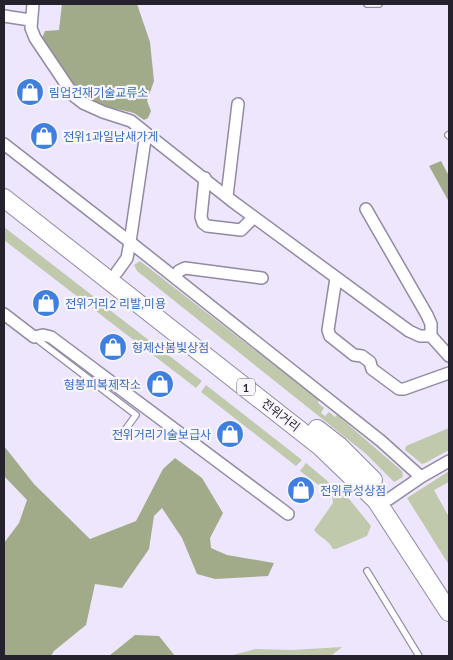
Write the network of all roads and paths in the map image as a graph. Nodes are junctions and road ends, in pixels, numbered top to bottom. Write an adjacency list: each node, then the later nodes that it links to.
1 (33, 4): 5 (street)
2 (367, 4): 3 (lane)
3 (379, 4)
4 (4, 16): 5 (street)
5 (30, 20): 7 (street)
6 (238, 104): 11 (street)
7 (146, 133): 9 (street); 15 (street)
8 (4, 144): 15 (street)
9 (205, 178): 11 (street); 14 (street)
10 (4, 184): 16 (main road, 전위거리 / 1)
11 (227, 196): 14 (street)
12 (4, 198): 32 (main road, 전위거리 / 1)
13 (366, 210): 21 (street)
14 (254, 217): 19 (street)
15 (130, 242): 16 (street); 17 (street)
16 (117, 272): 28 (main road, 전위거리 / 1)
17 (175, 277): 18 (street); 27 (street)
18 (262, 278)
19 (336, 278): 21 (street); 24 (street)
20 (4, 314): 22 (street)
21 (431, 336): 23 (street)
22 (34, 337): 25 (lane); 29 (street)
23 (449, 356)
24 (449, 373)
25 (122, 434)
26 (449, 461): 27 (street)
27 (420, 477): 28 (street)
28 (389, 499): 31 (main road, 전위거리 / 1)
29 (288, 514)
30 (367, 571): 33 (lane)
31 (449, 595)
32 (449, 612)
33 (419, 656)

